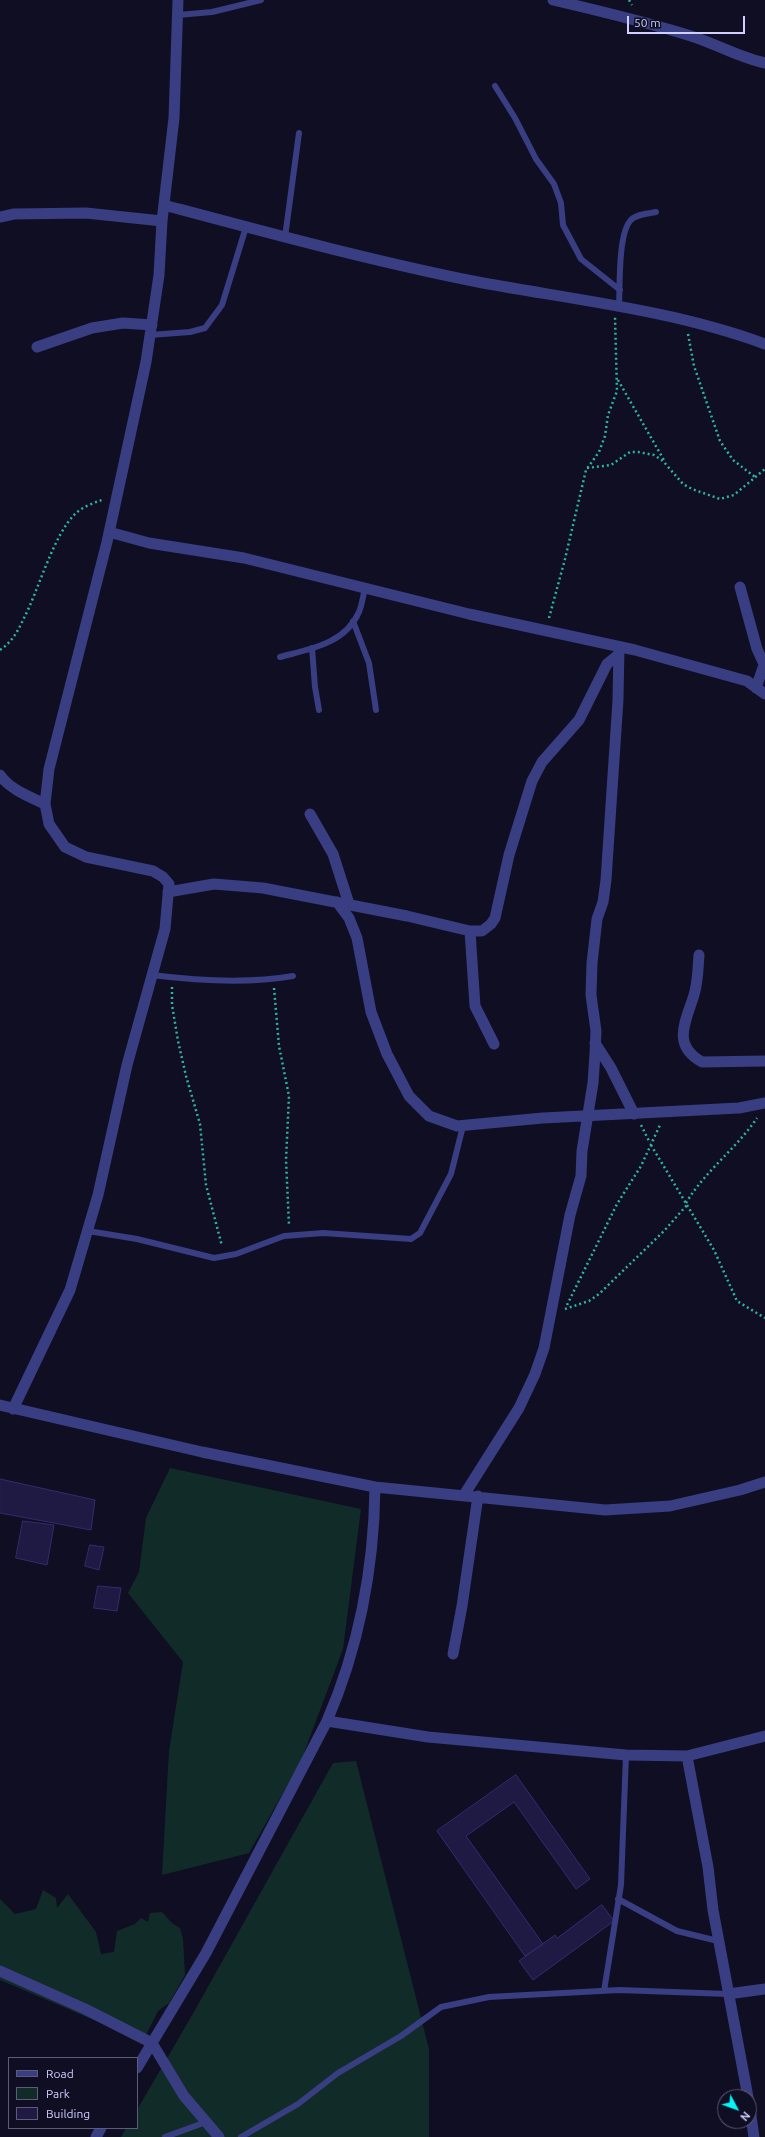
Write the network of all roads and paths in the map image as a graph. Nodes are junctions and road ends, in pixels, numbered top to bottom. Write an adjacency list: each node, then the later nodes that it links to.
1 (178, 0): 4 (street)
2 (260, 0): 4 (lane)
3 (552, 0): 5 (street)
4 (178, 15): 8 (street)
5 (765, 63)
6 (495, 86): 14 (lane)
7 (299, 133): 13 (lane)
8 (164, 205): 11 (street); 12 (street)
9 (656, 212): 14 (lane)
10 (0, 217): 11 (street)
11 (162, 221): 17 (street)
12 (246, 227): 13 (street); 17 (lane)
13 (286, 237): 15 (street)
14 (620, 290): 15 (lane)
15 (616, 306): 16 (street); 20 (path)
16 (688, 322): 18 (street); 24 (path)
17 (151, 330): 19 (street); 25 (street)
18 (765, 344)
19 (37, 348)
20 (617, 378): 21 (path); 22 (path)
21 (668, 466): 22 (path); 24 (path)
22 (587, 468): 30 (path)
23 (765, 469): 24 (path)
24 (756, 478)
25 (116, 496): 26 (street); 32 (path)
26 (108, 532): 28 (street); 40 (street)
27 (740, 586): 35 (street)
28 (365, 588): 29 (lane); 30 (street)
29 (353, 621): 31 (lane); 38 (lane)
30 (545, 630): 33 (street)
31 (312, 648): 34 (lane); 37 (lane)
32 (0, 650)
33 (618, 651): 36 (street); 45 (street); 51 (street)
34 (280, 657)
35 (765, 663): 36 (street)
36 (760, 691)
37 (319, 710)
38 (376, 710)
39 (0, 775): 40 (street)
40 (45, 804): 42 (street)
41 (310, 814): 44 (street)
42 (168, 892): 43 (street); 47 (street)
43 (337, 902): 44 (street); 59 (street)
44 (349, 904): 45 (street)
45 (470, 931): 52 (street)
46 (699, 955): 53 (street)
47 (152, 975): 49 (lane); 62 (street)
48 (293, 976): 50 (lane)
49 (172, 978): 50 (lane); 64 (path)
50 (272, 980): 63 (path)
51 (595, 1043): 56 (street); 57 (street)
52 (494, 1044)
53 (765, 1061)
54 (765, 1103): 55 (street)
55 (666, 1113): 56 (street); 60 (path)
56 (636, 1114): 57 (street); 60 (path)
57 (587, 1116): 59 (street); 72 (street)
58 (758, 1116): 61 (path)
59 (464, 1126): 63 (lane)
60 (651, 1144): 61 (path); 65 (path)
61 (686, 1204): 65 (path); 67 (path)
62 (88, 1231): 64 (lane); 69 (street)
63 (289, 1236): 64 (lane)
64 (225, 1256)
65 (565, 1309): 66 (path)
66 (563, 1313)
67 (765, 1318)
68 (0, 1405): 69 (street)
69 (13, 1409): 71 (street)
70 (765, 1482): 73 (street)
71 (375, 1487): 72 (street); 75 (street)
72 (464, 1495): 73 (street)
73 (478, 1496): 74 (street)
74 (453, 1654)
75 (327, 1721): 77 (street); 85 (street)
76 (765, 1736): 78 (street)
77 (626, 1755): 78 (street); 79 (lane)
78 (687, 1756): 80 (street)
79 (618, 1899): 80 (lane); 83 (lane)
80 (718, 1941): 84 (street)
81 (0, 1971): 85 (street)
82 (765, 1989): 84 (street)
83 (604, 1991): 84 (lane); 91 (lane)
84 (728, 1994): 87 (street)
85 (152, 2043): 86 (street); 88 (street)
86 (138, 2066)
87 (746, 2089)
88 (206, 2122): 89 (lane); 90 (street)
89 (165, 2137)
90 (219, 2137)
91 (241, 2137)

